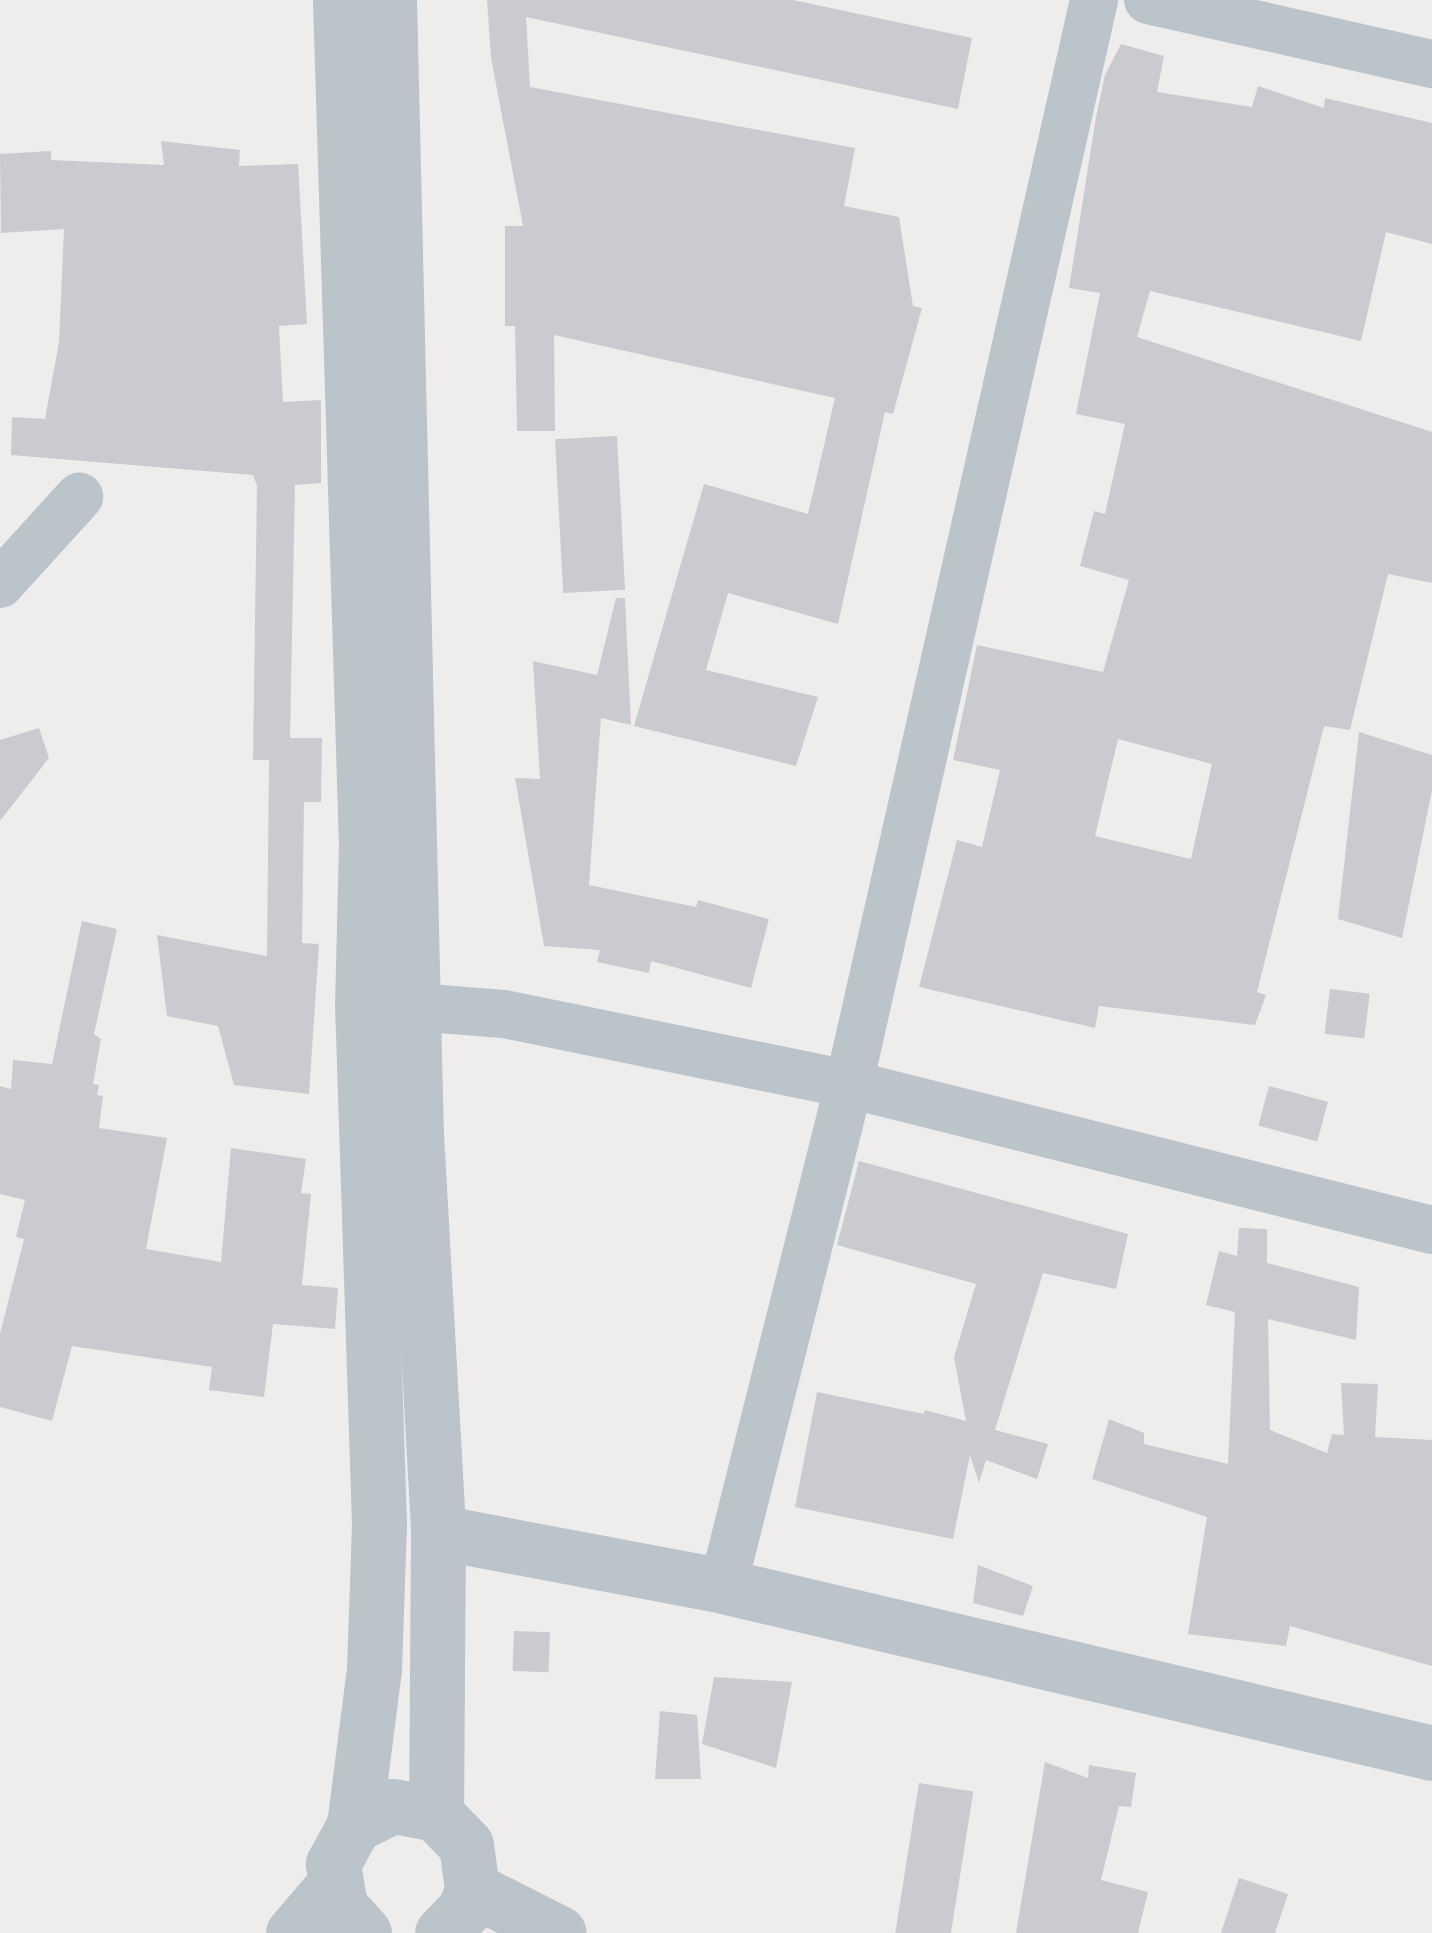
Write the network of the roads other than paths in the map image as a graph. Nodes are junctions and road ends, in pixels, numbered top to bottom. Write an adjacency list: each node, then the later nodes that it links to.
1 (340, 0): 8 (street)
2 (389, 0): 9 (street)
3 (1094, 0): 10 (street)
4 (1148, 0): 5 (street)
5 (1432, 64)
6 (79, 497): 7 (street)
7 (0, 584)
8 (362, 1003): 9 (street); 16 (street)
9 (416, 1006): 10 (street); 12 (street)
10 (850, 1084): 11 (street); 13 (street)
11 (1430, 1219)
12 (438, 1532): 13 (street); 15 (street)
13 (723, 1586): 14 (street)
14 (1432, 1753)
15 (436, 1814): 16 (street); 18 (street)
16 (354, 1825): 17 (street)
17 (333, 1886): 19 (street); 20 (street)
18 (472, 1889): 21 (street); 22 (street)
19 (293, 1933)
20 (364, 1933)
21 (442, 1933)
22 (559, 1933)

